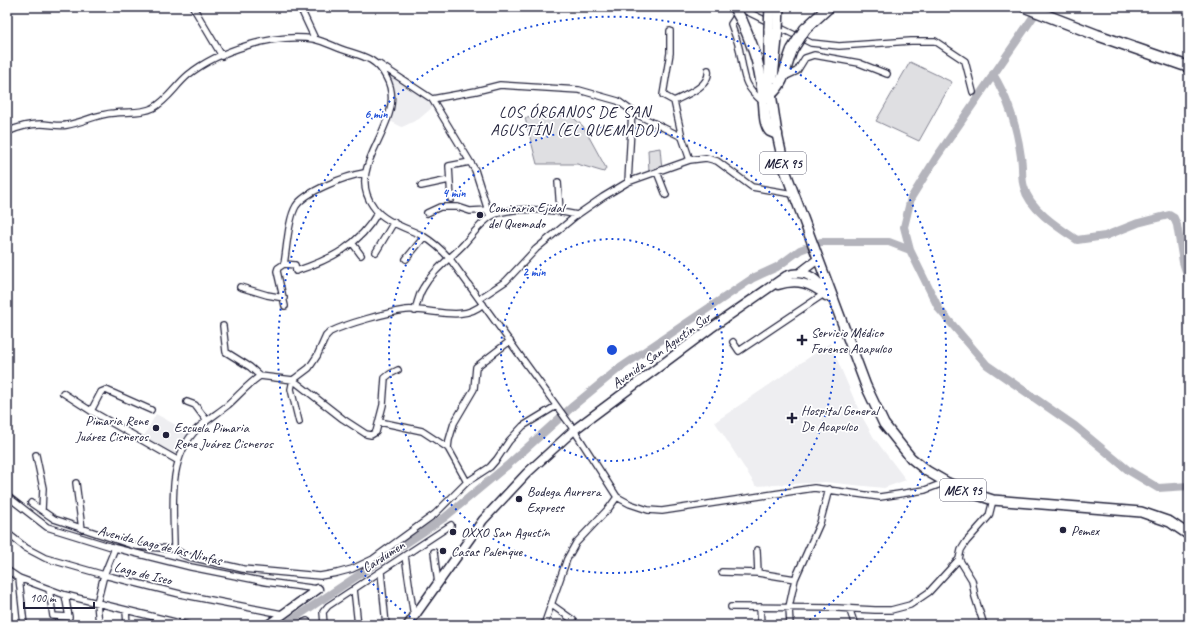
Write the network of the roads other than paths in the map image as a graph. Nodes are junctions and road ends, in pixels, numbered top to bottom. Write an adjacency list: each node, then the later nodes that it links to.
1 (193, 7): 13 (street)
2 (300, 7): 12 (street)
3 (770, 7): 10 (main road, MEX 95, bridge)
4 (779, 7): 10 (main road, MEX 95, bridge)
5 (829, 7): 19 (highway, bridge)
6 (1025, 7): 9 (highway)
7 (1042, 7): 9 (highway)
8 (738, 8): 21 (street); 24 (highway, bridge); 24 (street)
9 (1086, 27): 14 (highway); 16 (highway)
10 (773, 28): 20 (main road, MEX 95)
11 (670, 31): 23 (street)
12 (315, 39): 13 (street); 15 (street)
13 (222, 56): 26 (street)
14 (1189, 61)
15 (376, 62): 22 (street); 32 (street)
16 (1189, 67)
17 (708, 70): 23 (street)
18 (887, 74): 19 (street)
19 (784, 77): 20 (highway)
20 (771, 92): 27 (main road, MEX 95)
21 (973, 92)
22 (432, 99): 25 (street); 30 (street)
23 (674, 101): 28 (street)
24 (764, 102): 27 (highway)
25 (632, 111): 28 (street); 35 (street)
26 (7, 132)
27 (777, 134): 38 (main road, MEX 95)
28 (682, 137): 29 (street)
29 (690, 160): 31 (street); 38 (street)
30 (470, 162): 33 (street); 40 (street)
31 (657, 172): 35 (street); 37 (street)
32 (364, 173): 42 (street); 54 (street)
33 (449, 180): 36 (street); 39 (street)
34 (558, 182): 41 (street)
35 (628, 182): 44 (street)
36 (421, 186)
37 (666, 194)
38 (793, 194): 51 (main road, MEX 95)
39 (450, 199)
40 (488, 210): 43 (street); 45 (street)
41 (560, 211): 44 (street); 45 (street)
42 (378, 212): 46 (street); 48 (street)
43 (427, 213)
44 (577, 215): 60 (street)
45 (490, 217): 52 (street)
46 (394, 222): 47 (street); 49 (street)
47 (424, 237): 52 (street); 53 (street)
48 (353, 244): 50 (street); 54 (street)
49 (376, 252)
50 (361, 255)
51 (817, 256): 55 (main road, Avenida San Agustín Sur); 62 (main road, MEX 95)
52 (450, 259): 60 (street); 64 (street)
53 (406, 260)
54 (284, 264): 59 (street)
55 (801, 272): 57 (main road, Avenida San Agustín Sur); 62 (main road)
56 (240, 287): 59 (street)
57 (764, 291): 58 (main road, Avenida San Agustín Sur); 79 (main road, Avenida San Agustín Sur)
58 (824, 294): 62 (main road, Avenida San Agustín Sur); 67 (street)
59 (284, 298): 63 (street)
60 (479, 299): 61 (street)
61 (483, 304): 64 (street); 66 (street)
62 (836, 305): 84 (main road, MEX 95)
63 (285, 306)
64 (415, 311): 70 (street)
65 (223, 326): 69 (street)
66 (510, 342): 73 (street); 80 (street)
67 (733, 342)
68 (398, 370): 78 (street)
69 (260, 376): 70 (street); 76 (street)
70 (293, 380): 77 (street); 78 (street)
71 (63, 393): 74 (street)
72 (187, 402): 76 (street)
73 (557, 408): 79 (street); 83 (street)
74 (90, 410): 75 (street); 82 (street)
75 (151, 410)
76 (207, 421): 82 (street)
77 (299, 422)
78 (380, 422): 80 (street)
79 (571, 427): 88 (street); 109 (main road, Avenida San Agustín Sur)
80 (448, 448): 83 (street)
81 (36, 455): 91 (street)
82 (177, 460): 97 (street)
83 (467, 482): 97 (street)
84 (946, 482): 86 (street); 89 (main road, MEX 95)
85 (76, 483): 93 (street)
86 (829, 489): 88 (street); 108 (street)
87 (7, 496): 96 (street, Avenida Lago de las Ninfas)
88 (617, 497): 115 (street)
89 (993, 500): 95 (main road, MEX 95); 101 (street)
90 (31, 503): 91 (street)
91 (42, 510): 93 (street)
92 (451, 525): 100 (street, Cardumen)
93 (82, 529): 97 (street)
94 (7, 533): 106 (street, Lago de Iseo)
95 (1189, 534)
96 (115, 548): 106 (street); 111 (street, Avenida Lago de las Ninfas)
97 (174, 549)
98 (758, 550): 105 (street)
99 (434, 552): 109 (street)
100 (405, 556): 103 (street, Cardumen); 122 (street)
101 (959, 558): 119 (street); 141 (street)
102 (7, 570): 107 (street)
103 (381, 572): 112 (street, Cardumen); 135 (street)
104 (722, 572): 105 (street)
105 (758, 573): 108 (street)
106 (104, 575): 114 (street); 121 (street, Lago de Iseo)
107 (19, 578): 110 (street); 126 (street)
108 (795, 579): 118 (street)
109 (438, 584): 122 (main road, Avenida San Agustín Sur)
110 (49, 589): 113 (street); 113 (street)
111 (318, 589): 121 (main road)
112 (354, 589): 133 (street, Cardumen); 134 (street)
113 (65, 595): 114 (street)
114 (97, 603): 120 (street); 127 (street)
115 (552, 605): 124 (street); 137 (street)
116 (731, 607): 117 (street)
117 (760, 607): 118 (street); 138 (street)
118 (789, 607): 119 (street); 139 (street)
119 (849, 608): 140 (street)
120 (126, 611): 123 (street); 128 (street)
121 (282, 614): 131 (main road)
122 (414, 617): 136 (main road, Avenida San Agustín Sur)
123 (154, 618): 129 (street); 130 (street)
124 (573, 620)
125 (308, 623): 132 (street)
126 (24, 625)
127 (99, 625)
128 (127, 625)
129 (155, 625)
130 (187, 625)
131 (268, 625)
132 (298, 625)
133 (324, 625)
134 (358, 625)
135 (386, 625)
136 (408, 625)
137 (544, 625)
138 (761, 625)
139 (790, 625)
140 (855, 625)
141 (984, 625)

